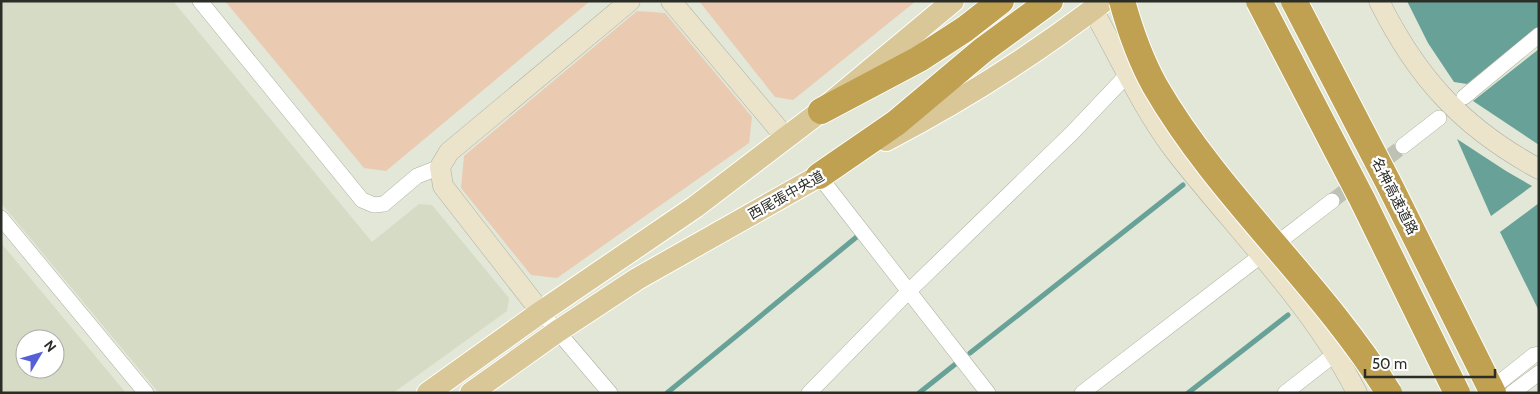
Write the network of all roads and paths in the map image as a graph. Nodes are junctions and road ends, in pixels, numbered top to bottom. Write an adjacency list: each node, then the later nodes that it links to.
1 (200, 1): 19 (street)
2 (630, 1): 19 (street)
3 (671, 1): 17 (street)
4 (953, 1): 15 (main road)
5 (1001, 1): 15 (highway)
6 (1050, 1): 21 (highway)
7 (1122, 1): 40 (highway, bridge)
8 (1259, 1): 41 (highway, bridge)
9 (1294, 1): 43 (highway, 名神高速道路, bridge)
10 (1379, 1): 20 (street)
11 (1099, 5): 13 (street); 21 (main road, 西尾張中央道)
12 (1539, 35): 14 (street)
13 (1128, 74): 24 (street); 25 (street)
14 (1464, 97)
15 (821, 111): 17 (main road)
16 (1439, 118): 18 (street)
17 (786, 138): 26 (main road)
18 (1403, 146)
19 (440, 167): 26 (street)
20 (1539, 169)
21 (819, 176): 25 (street); 27 (main road, 西尾張中央道)
22 (1332, 201): 24 (street)
23 (1, 218): 31 (street)
24 (1261, 255): 28 (street); 37 (street)
25 (909, 291): 35 (street); 36 (street)
26 (541, 312): 27 (street); 32 (main road)
27 (558, 331): 33 (main road, 西尾張中央道); 34 (street)
28 (1335, 354): 38 (street); 39 (street)
29 (1539, 354): 42 (street)
30 (1539, 373): 44 (street)
31 (146, 393)
32 (428, 393)
33 (471, 393)
34 (610, 393)
35 (809, 393)
36 (988, 393)
37 (1082, 393)
38 (1285, 393)
39 (1357, 393)
40 (1389, 393)
41 (1457, 393)
42 (1486, 393)
43 (1492, 393)
44 (1512, 393)

